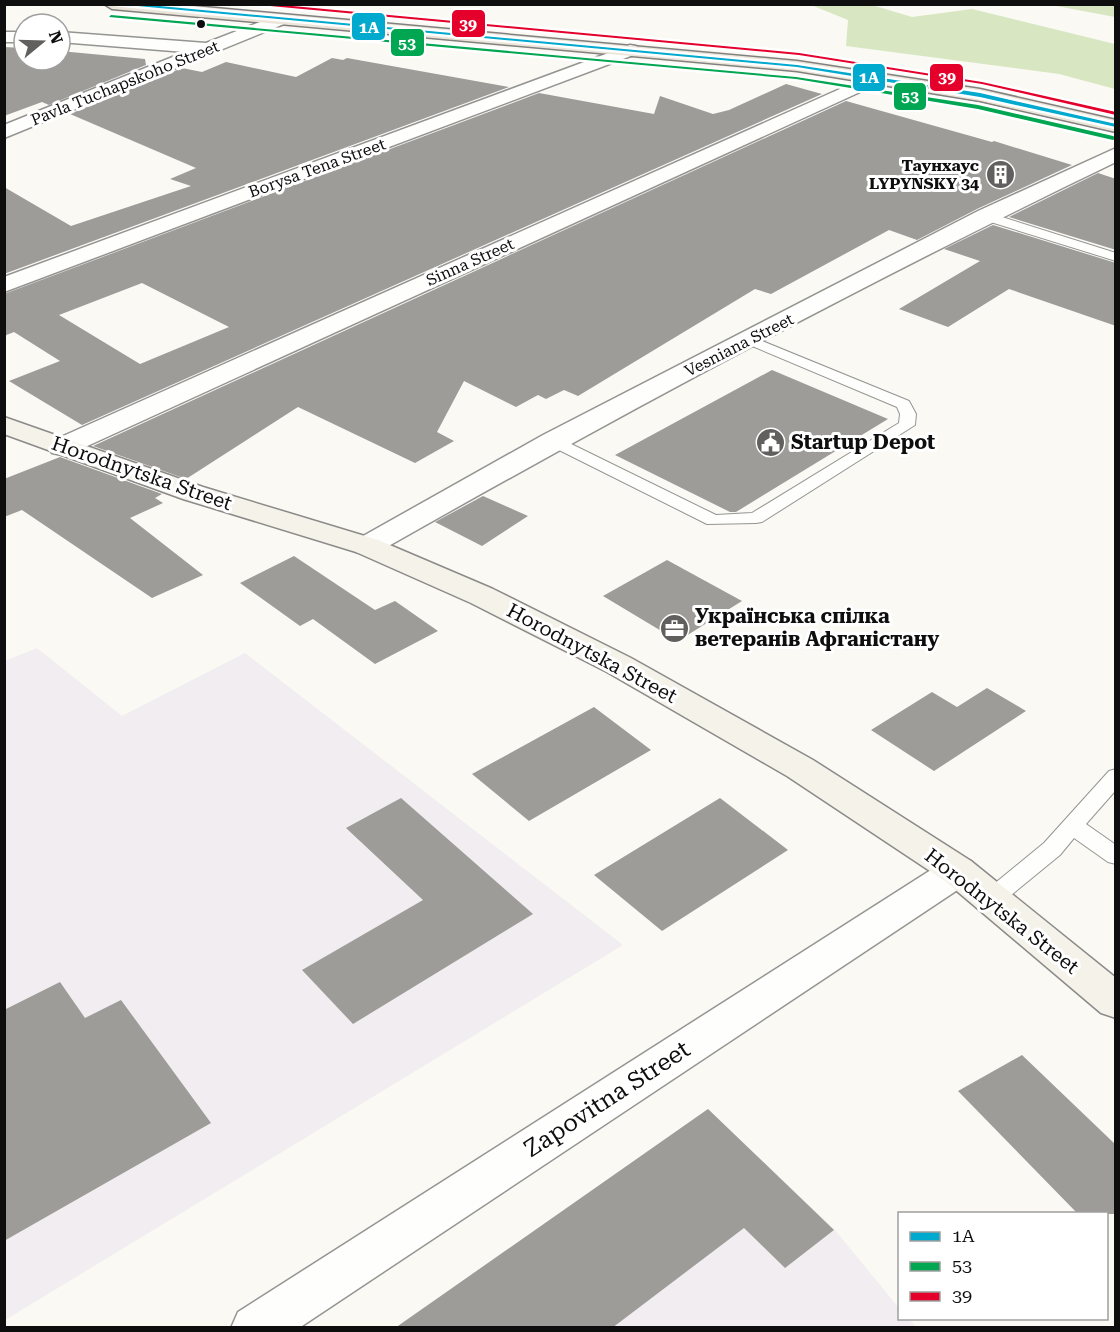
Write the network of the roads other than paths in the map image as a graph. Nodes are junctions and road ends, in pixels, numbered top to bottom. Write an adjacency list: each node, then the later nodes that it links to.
1 (112, 4): 3 (main road)
2 (166, 4): 4 (street)
3 (278, 20): 4 (main road); 6 (street, Pavla Tuchapskoho Street)
4 (338, 26): 7 (main road)
5 (72, 38): 6 (street)
6 (210, 49): 10 (street, Pavla Tuchapskoho Street)
7 (630, 50): 8 (main road); 14 (street, Borysa Tena Street)
8 (878, 77): 9 (main road); 18 (street, Sinna Street)
9 (1116, 126)
10 (4, 132)
11 (1098, 157): 12 (street, Vesniana Street)
12 (986, 216): 13 (lane); 15 (street, Vesniana Street)
13 (1116, 256)
14 (4, 285)
15 (750, 340): 17 (street, Vesniana Street); 17 (lane)
16 (4, 425): 18 (street, Horodnytska Street)
17 (553, 441): 19 (street, Vesniana Street)
18 (62, 447): 19 (street, Horodnytska Street)
19 (367, 546): 23 (street, Horodnytska Street)
20 (1116, 776): 21 (lane)
21 (1072, 825): 22 (lane); 24 (lane)
22 (1116, 856)
23 (958, 871): 24 (street, Horodnytska Street); 26 (street, Zapovitna Street)
24 (991, 899): 25 (street, Horodnytska Street)
25 (1116, 1002)
26 (256, 1328)

